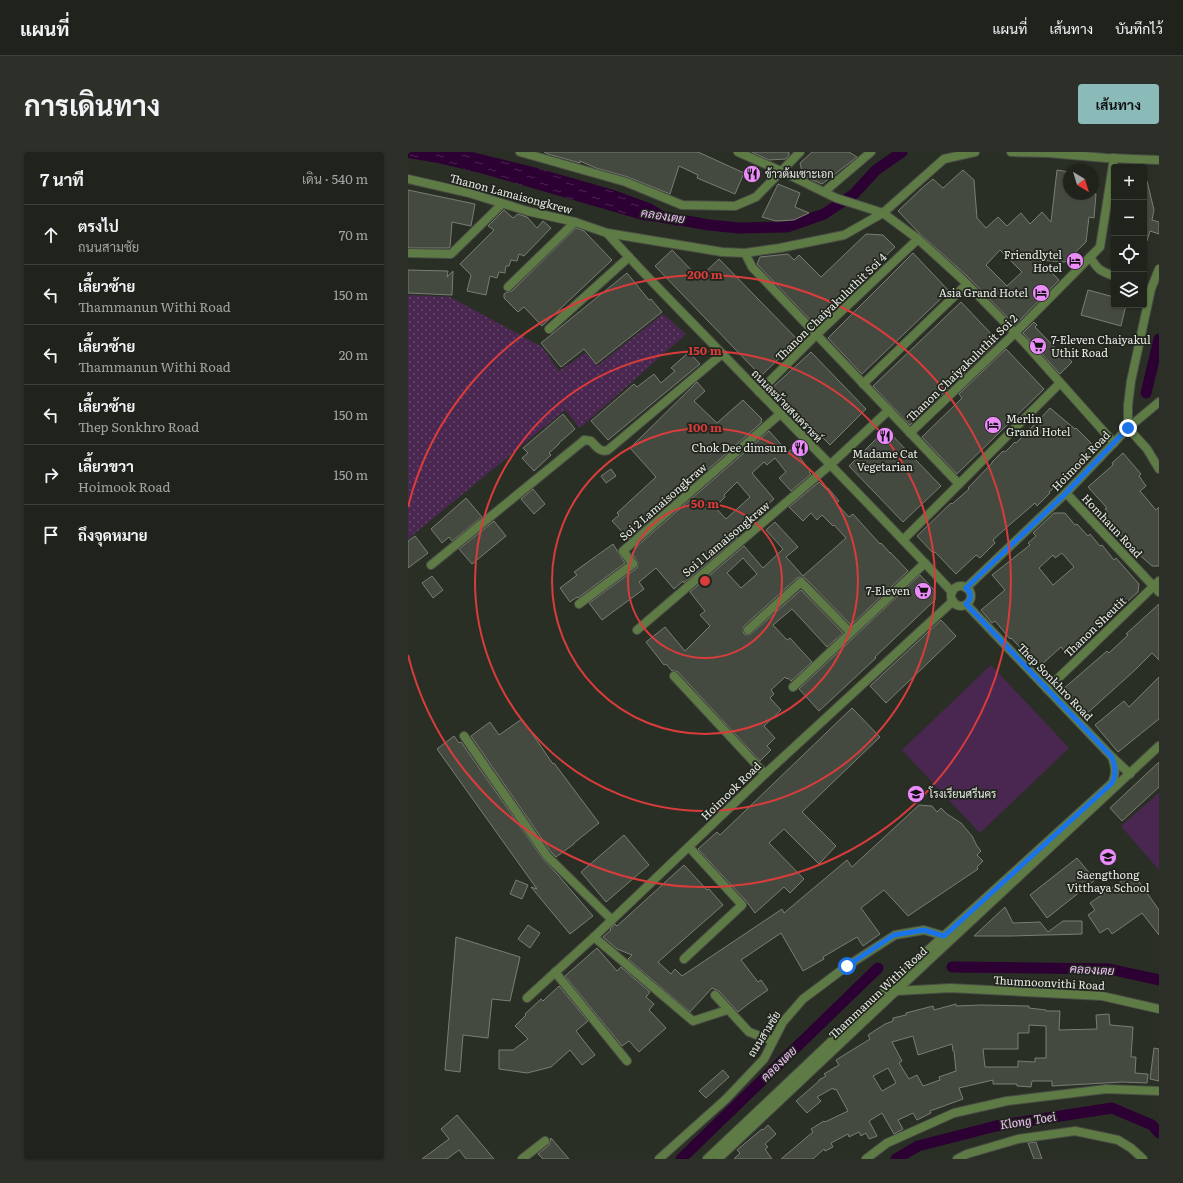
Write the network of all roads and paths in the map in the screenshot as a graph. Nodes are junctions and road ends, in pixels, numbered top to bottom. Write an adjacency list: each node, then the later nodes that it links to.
1 (520, 152): 9 (street)
2 (738, 152): 9 (street)
3 (800, 152): 9 (street)
4 (871, 152): 11 (street)
5 (975, 152): 13 (street)
6 (1010, 152): 7 (street)
7 (1114, 158): 8 (street); 20 (street, Thanon Chaiyakuluthit Soi 2)
8 (1159, 160)
9 (781, 171): 11 (street)
10 (408, 179): 12 (street, Thanon Lamaisongkrew)
11 (824, 192): 13 (street)
12 (502, 204): 14 (street, Thanon Lamaisongkrew); 17 (street)
13 (883, 213): 16 (street); 18 (street, Thanon Lamaisongkrew)
14 (576, 222): 15 (street, Thanon Lamaisongkrew); 24 (street)
15 (608, 234): 18 (street, Thanon Lamaisongkrew); 19 (street, ถนนละม้ายสงเคราะห์)
16 (918, 239): 23 (street); 28 (street, Thanon Chaiyakuluthit Soi 4)
17 (408, 253)
18 (746, 253): 28 (street)
19 (629, 257): 26 (street); 29 (street, ถนนละม้ายสงเคราะห์)
20 (1090, 257): 22 (street); 27 (street, Thanon Chaiyakuluthit Soi 2)
21 (1159, 269): 25 (street)
22 (1111, 275)
23 (967, 284): 27 (street); 31 (street)
24 (508, 287)
25 (1148, 287): 36 (street)
26 (549, 329)
27 (1015, 333): 30 (street); 37 (street, Thanon Chaiyakuluthit Soi 2)
28 (816, 335): 31 (street); 32 (street, Thanon Chaiyakuluthit Soi 4)
29 (722, 354): 32 (street, ถนนละม้ายสงเคราะห์); 45 (street)
30 (1060, 383): 38 (street); 41 (street)
31 (863, 384): 34 (street)
32 (759, 392): 35 (street, ถนนละม้ายสงเคราะห์)
33 (1157, 407): 36 (street, Hoimook Road)
34 (888, 410): 37 (street); 39 (street, Soi 1 Lamaisongkraw)
35 (780, 414): 39 (street, ถนนละม้ายสงเคราะห์); 50 (street, Soi 2 Lamaisongkraw)
36 (1128, 428): 38 (street, Hoimook Road); 40 (street)
37 (910, 433): 41 (street)
38 (1114, 443): 42 (street, Hoimook Road)
39 (830, 465): 43 (street, ถนนละม้ายสงเคราะห์); 52 (street, Soi 1 Lamaisongkraw)
40 (1159, 469)
41 (959, 484): 43 (street)
42 (1066, 493): 46 (street, Homhaun Road); 47 (street, Hoimook Road)
43 (903, 540): 44 (street, ถนนละม้ายสงเคราะห์)
44 (925, 563): 48 (street, ถนนละม้ายสงเคราะห์); 54 (street)
45 (431, 565)
46 (1157, 586): 57 (street, Thanon Sheutit)
47 (966, 588): 48 (street); 51 (street)
48 (952, 592): 49 (street)
49 (953, 601): 51 (street); 61 (street, Hoimook Road)
50 (579, 604)
51 (966, 604): 57 (street, Thep Sonkhro Road)
52 (637, 630)
53 (748, 630): 54 (street)
54 (850, 632): 56 (street)
55 (674, 676): 61 (street)
56 (793, 687)
57 (1047, 689): 60 (street, Thep Sonkhro Road)
58 (464, 736): 64 (street)
59 (1159, 746): 62 (street, Thammanun Withi Road)
60 (1112, 757): 62 (street, Thep Sonkhro Road); 66 (street, Thammanun Withi Road)
61 (765, 774): 63 (street, Hoimook Road)
62 (1130, 774): 69 (street, Thammanun Withi Road)
63 (689, 846): 64 (street, Hoimook Road); 67 (street)
64 (612, 920): 65 (street, Hoimook Road)
65 (594, 936): 68 (street, Hoimook Road); 73 (street)
66 (944, 936): 69 (street, Thammanun Withi Road); 74 (street, ถนนสามชัย)
67 (684, 959)
68 (555, 972): 71 (street, Hoimook Road); 75 (street)
69 (893, 988): 72 (street, Thumnoonvithi Road); 80 (street, Thammanun Withi Road); 81 (street, Thammanun Withi Road)
70 (715, 995): 73 (street)
71 (527, 998)
72 (1159, 1009)
73 (727, 1010): 74 (street)
74 (773, 1041): 79 (street, ถนนสามชัย)
75 (627, 1061)
76 (1159, 1091): 82 (street)
77 (545, 1141): 78 (street)
78 (522, 1159)
79 (660, 1159)
80 (707, 1159)
81 (718, 1159)
82 (866, 1159)
83 (957, 1159): 84 (street)
84 (1143, 1159)

